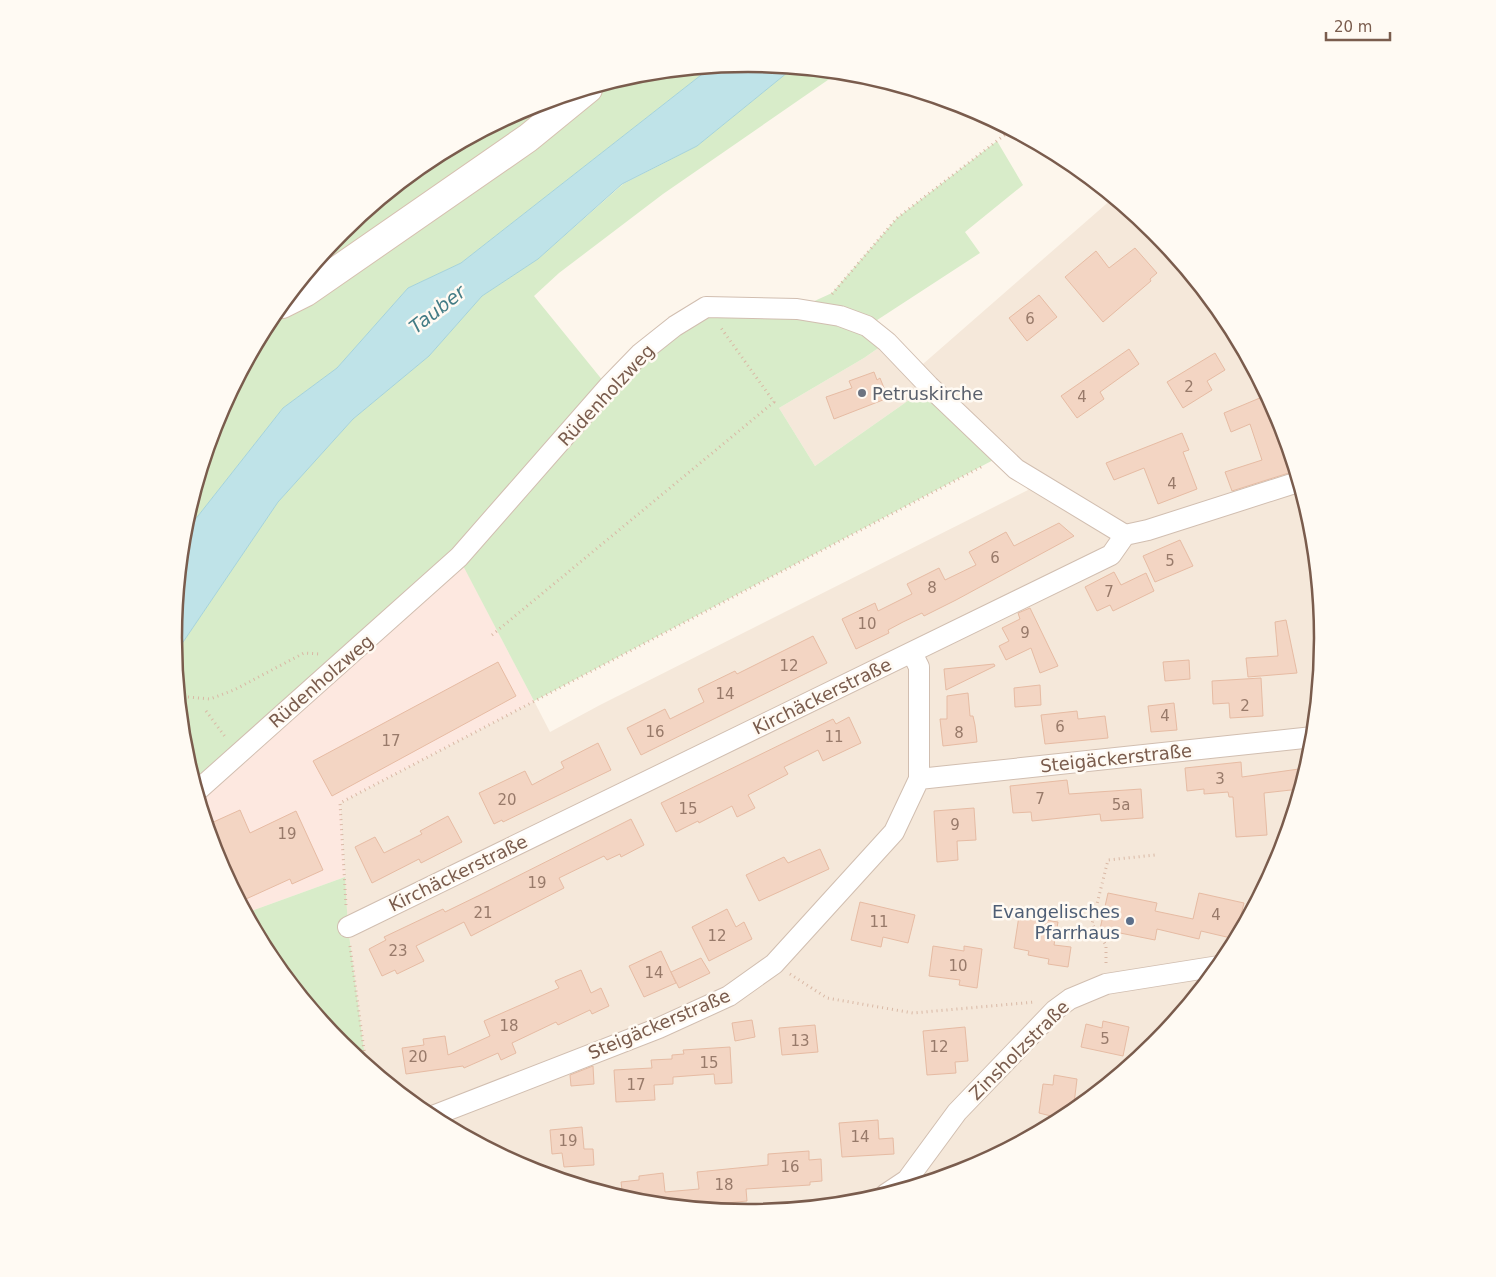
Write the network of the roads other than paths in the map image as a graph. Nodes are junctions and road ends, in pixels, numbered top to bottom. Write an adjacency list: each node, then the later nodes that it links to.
1 (574, 101): 2 (main road)
2 (297, 296)
3 (1292, 484): 4 (street)
4 (1125, 534): 5 (street, Kirchäckerstraße); 8 (street, Rüdenholzweg)
5 (912, 652): 7 (street, Steigäckerstraße); 9 (street, Kirchäckerstraße)
6 (1305, 738): 7 (street, Steigäckerstraße)
7 (919, 779): 11 (street, Steigäckerstraße)
8 (202, 788)
9 (348, 927)
10 (1208, 968): 12 (street, Zinsholzstraße)
11 (440, 1113)
12 (904, 1182)

